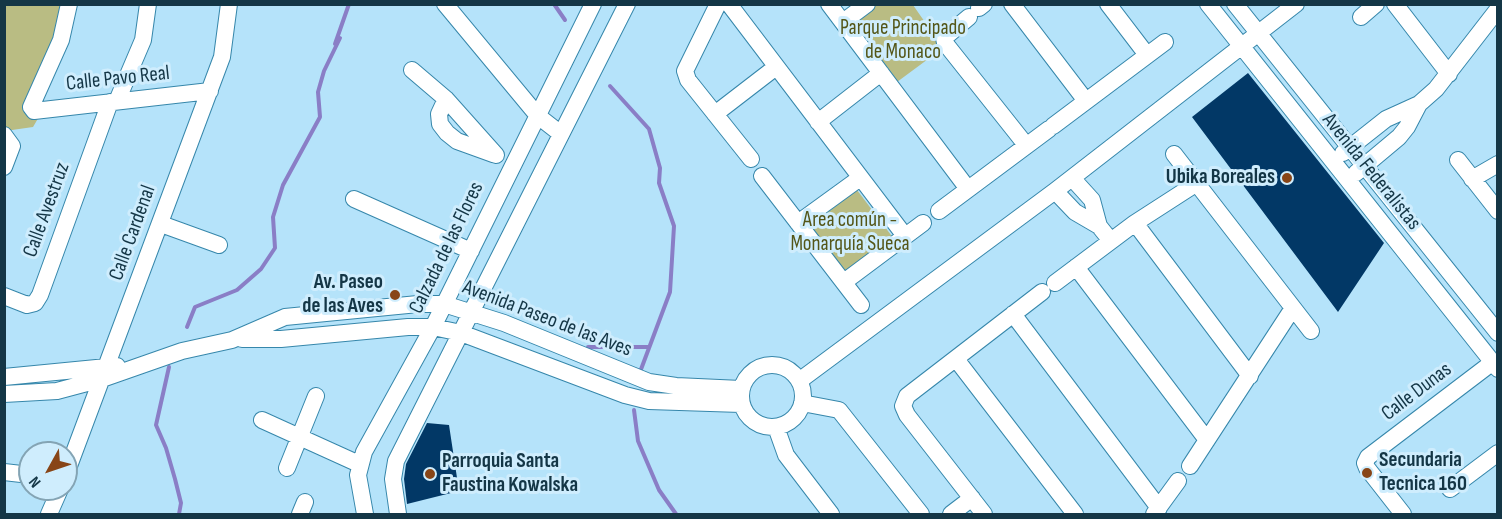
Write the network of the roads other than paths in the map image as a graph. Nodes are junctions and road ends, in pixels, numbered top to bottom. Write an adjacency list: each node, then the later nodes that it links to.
1 (69, 4): 31 (street, Calle Pavo Real)
2 (148, 4): 31 (street, Calle Avestruz)
3 (229, 4): 30 (street, Calle Cardenal)
4 (445, 4): 35 (street)
5 (593, 4): 35 (street, Calzada de las Flores)
6 (627, 4): 37 (street)
7 (718, 4): 34 (street)
8 (729, 4): 26 (street)
9 (829, 4): 21 (street)
10 (867, 4): 21 (street)
11 (1012, 4): 32 (street)
12 (1108, 4): 25 (street)
13 (1208, 4): 24 (street, Avenida Federalistas)
14 (1235, 4): 22 (street, Avenida Federalistas)
15 (1296, 4): 22 (street)
16 (1376, 4): 20 (street)
17 (1395, 4): 29 (street)
18 (978, 10): 39 (street)
19 (1492, 10): 29 (street)
20 (1361, 17)
21 (843, 22): 28 (street)
22 (1257, 35): 24 (street); 40 (street, Avenida Federalistas)
23 (1165, 42): 25 (street)
24 (1242, 47): 44 (street, Avenida Federalistas); 51 (street)
25 (1147, 55): 32 (street)
26 (776, 67): 34 (street); 36 (street)
27 (412, 70): 45 (street)
28 (881, 74): 36 (street); 55 (street)
29 (1449, 74): 33 (street)
30 (210, 91): 31 (street, Calle Pavo Real); 63 (street, Calle Cardenal)
31 (114, 101): 73 (street, Calle Avestruz)
32 (1086, 101): 39 (street)
33 (1419, 104): 40 (street); 47 (street)
34 (716, 114): 42 (street)
35 (538, 116): 37 (street); 45 (street, Calzada de las Flores)
36 (818, 122): 50 (street)
37 (561, 134): 77 (street)
38 (8, 141): 48 (street)
39 (1026, 146): 55 (street)
40 (1350, 147): 44 (street); 47 (street, Avenida Federalistas)
41 (1174, 154): 54 (street)
42 (751, 159)
43 (1458, 160): 52 (street)
44 (1333, 161): 53 (street, Avenida Federalistas)
45 (514, 164): 68 (street, Calzada de las Flores)
46 (1497, 164): 52 (street)
47 (1365, 166): 53 (street); 69 (street, Avenida Federalistas)
48 (4, 167)
49 (762, 176): 60 (street)
50 (860, 178): 60 (street); 65 (street)
51 (1072, 178): 56 (street); 64 (street)
52 (1472, 179): 59 (street)
53 (1348, 180): 71 (street, Avenida Federalistas)
54 (1197, 183): 62 (street); 76 (street)
55 (968, 189): 58 (street)
56 (1055, 191): 64 (street); 90 (street)
57 (354, 199): 68 (street)
58 (939, 211)
59 (1497, 211)
60 (798, 223): 72 (street)
61 (923, 223): 65 (street)
62 (1135, 223): 66 (street); 88 (street)
63 (161, 224): 67 (street); 87 (street, Calle Cardenal)
64 (1099, 226): 66 (street)
65 (905, 236): 72 (street)
66 (1111, 241): 70 (street)
67 (219, 245)
68 (471, 251): 74 (street, Calzada de las Flores)
69 (1446, 266): 71 (street); 82 (street, Avenida Federalistas)
70 (1076, 267): 78 (street); 99 (street)
71 (1428, 280): 85 (street, Avenida Federalistas)
72 (844, 282): 75 (street)
73 (4, 296)
74 (444, 304): 77 (street, Avenida Paseo de las Aves); 79 (street, Calzada de las Flores); 83 (street, Avenida Paseo de las Aves)
75 (861, 305)
76 (1293, 308): 80 (street); 88 (street)
77 (472, 312): 81 (street); 86 (street, Avenida Paseo de las Aves)
78 (1013, 314): 84 (street); 108 (street)
79 (433, 327): 81 (street, Avenida Paseo de las Aves); 83 (street, Avenida Paseo de las Aves); 102 (street, Calzada de las Flores)
80 (1311, 331)
81 (461, 333): 91 (street, Avenida Paseo de las Aves); 110 (street)
82 (1497, 333)
83 (232, 340): 87 (street, Avenida Paseo de las Aves)
84 (956, 359): 107 (street); 115 (street)
85 (1495, 365): 116 (street, Calle Dunas)
86 (613, 369): 91 (street); 94 (street, Avenida Paseo de las Aves)
87 (105, 373): 89 (street, Avenida Paseo de las Aves); 92 (street, Avenida Paseo de las Aves); 100 (street, Calle Cardenal)
88 (1250, 376): 99 (street)
89 (4, 377)
90 (799, 381): 94 (street); 95 (street)
91 (605, 386): 94 (street, Avenida Paseo de las Aves)
92 (4, 394)
93 (316, 396): 98 (street)
94 (741, 396): 97 (street)
95 (802, 403): 97 (street); 112 (street)
96 (262, 420): 98 (street)
97 (776, 427): 111 (street)
98 (300, 435): 102 (street); 104 (street)
99 (1207, 440): 103 (street)
100 (78, 443)
101 (1497, 453): 106 (street)
102 (360, 464): 109 (street, Calzada de las Flores)
103 (1190, 466)
104 (287, 468)
105 (1178, 481): 108 (street)
106 (1450, 489)
107 (972, 498): 113 (street); 114 (street)
108 (1156, 511)
109 (365, 514)
110 (398, 514)
111 (831, 514)
112 (921, 514)
113 (951, 514)
114 (984, 514)
115 (1075, 514)
116 (1403, 514)

